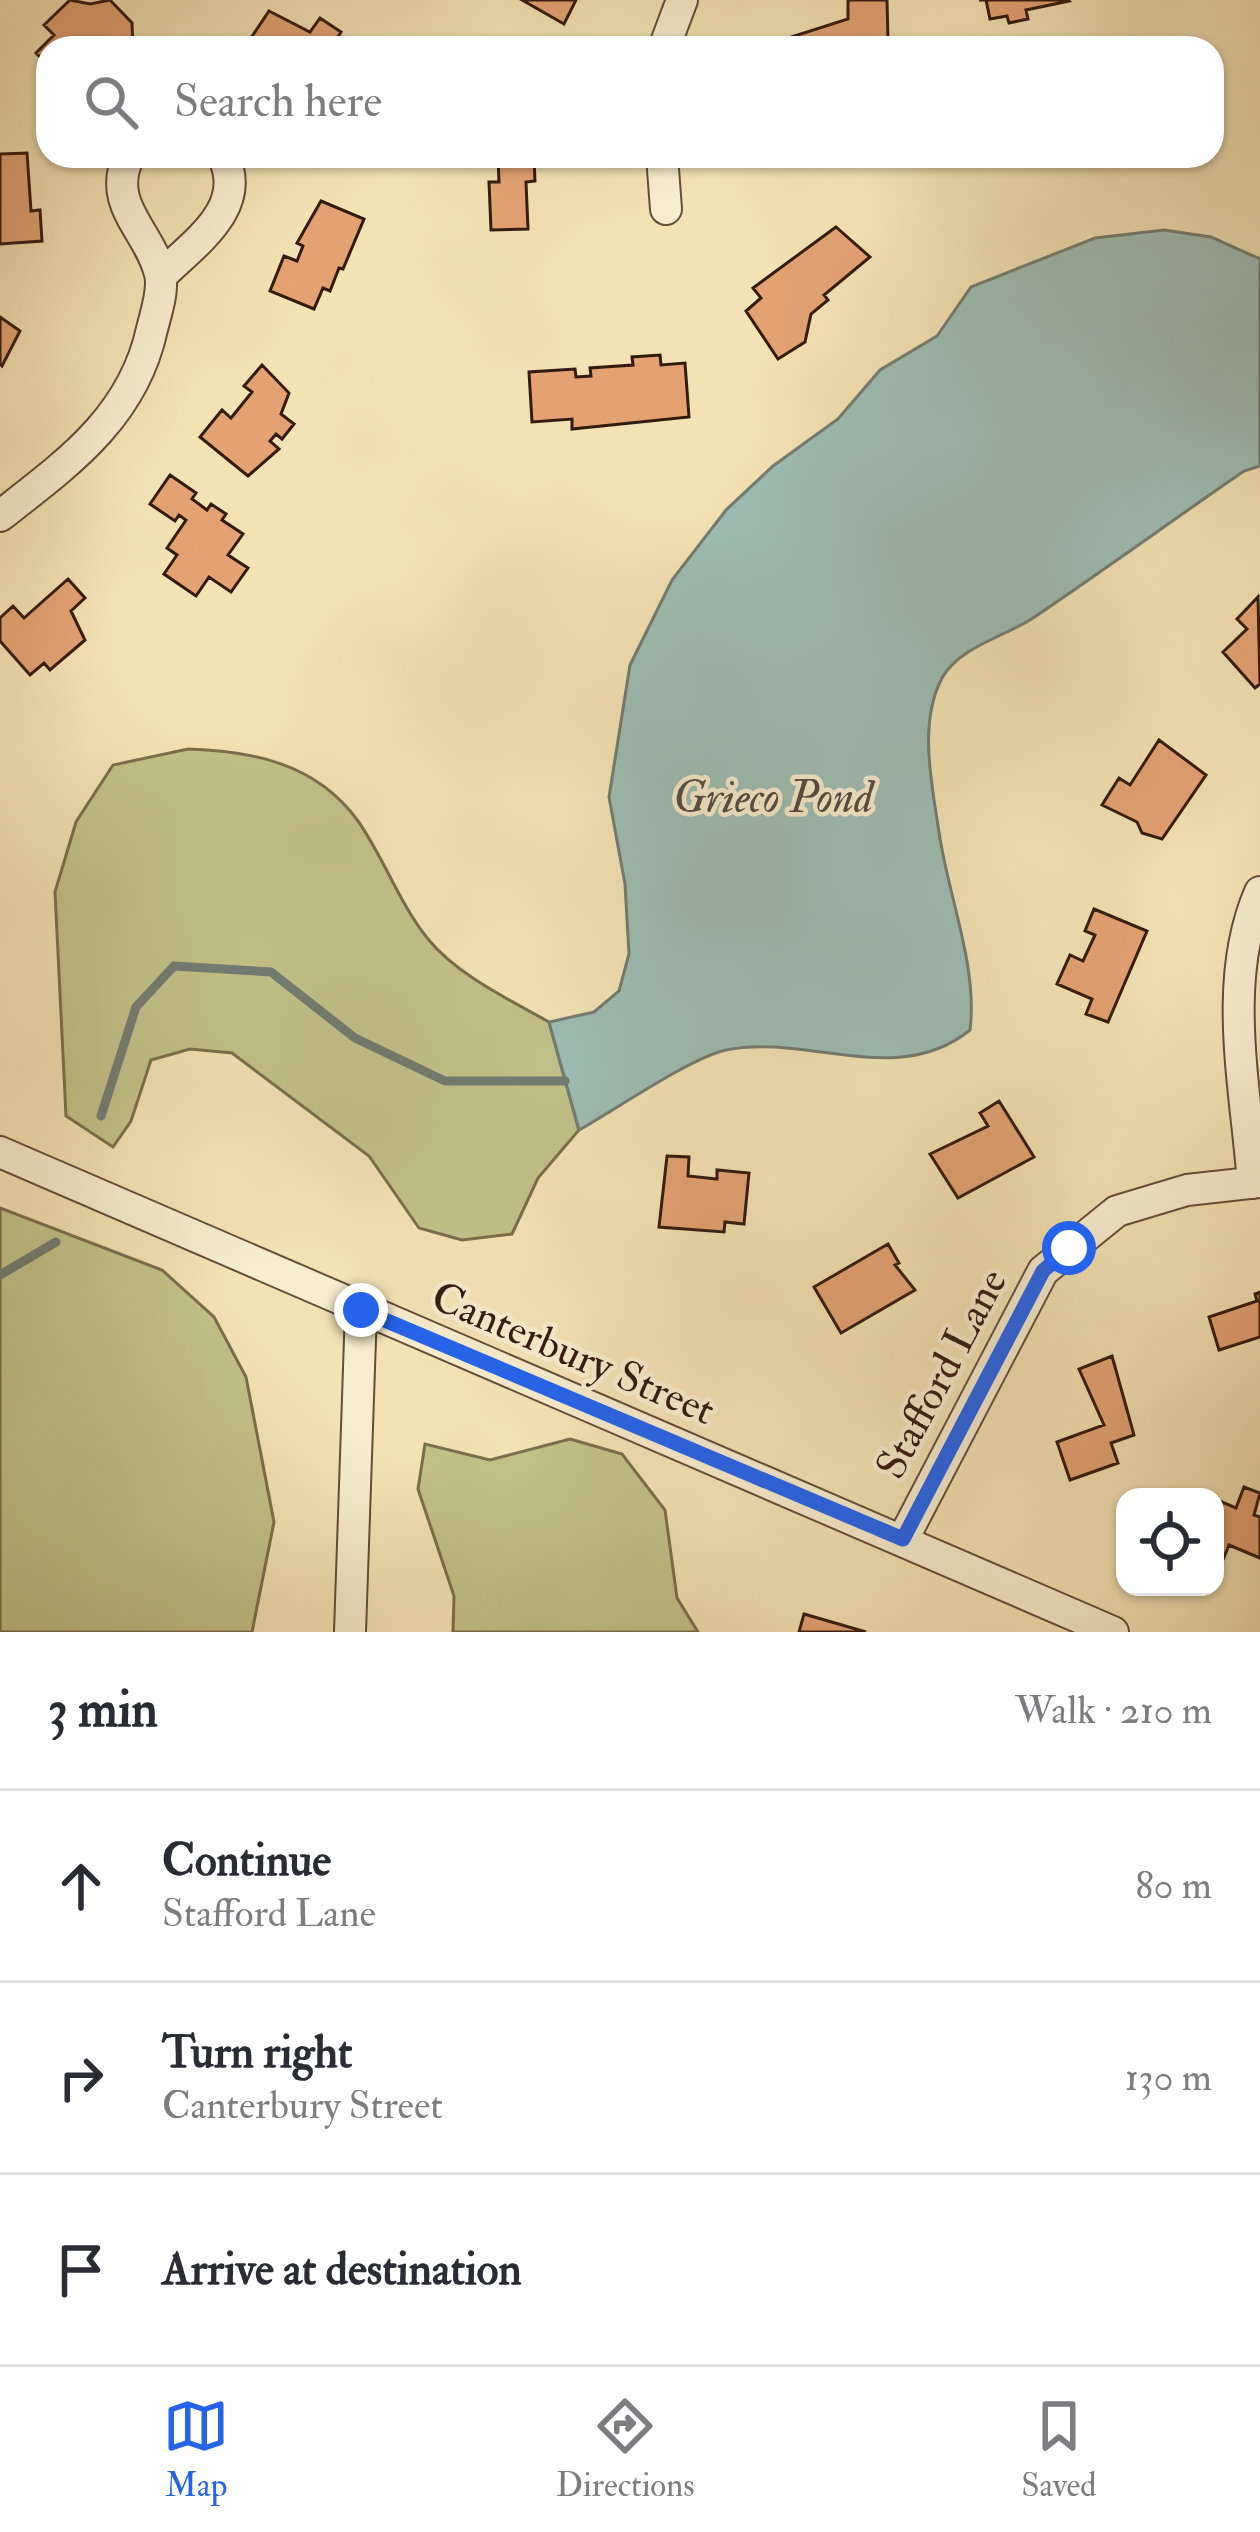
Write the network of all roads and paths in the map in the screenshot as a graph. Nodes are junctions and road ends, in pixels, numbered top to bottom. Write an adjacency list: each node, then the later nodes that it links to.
1 (682, 0): 2 (street)
2 (668, 36)
3 (125, 168): 7 (street)
4 (226, 168): 7 (street)
5 (663, 168): 6 (street)
6 (666, 209)
7 (161, 275): 8 (street)
8 (0, 516)
9 (1260, 892): 11 (street)
10 (0, 1152): 12 (street, Canterbury Street)
11 (1257, 1182): 13 (street, Stafford Lane)
12 (361, 1310): 13 (street, Canterbury Street); 14 (street)
13 (903, 1539): 15 (street, Canterbury Street)
14 (350, 1632)
15 (1113, 1632)

